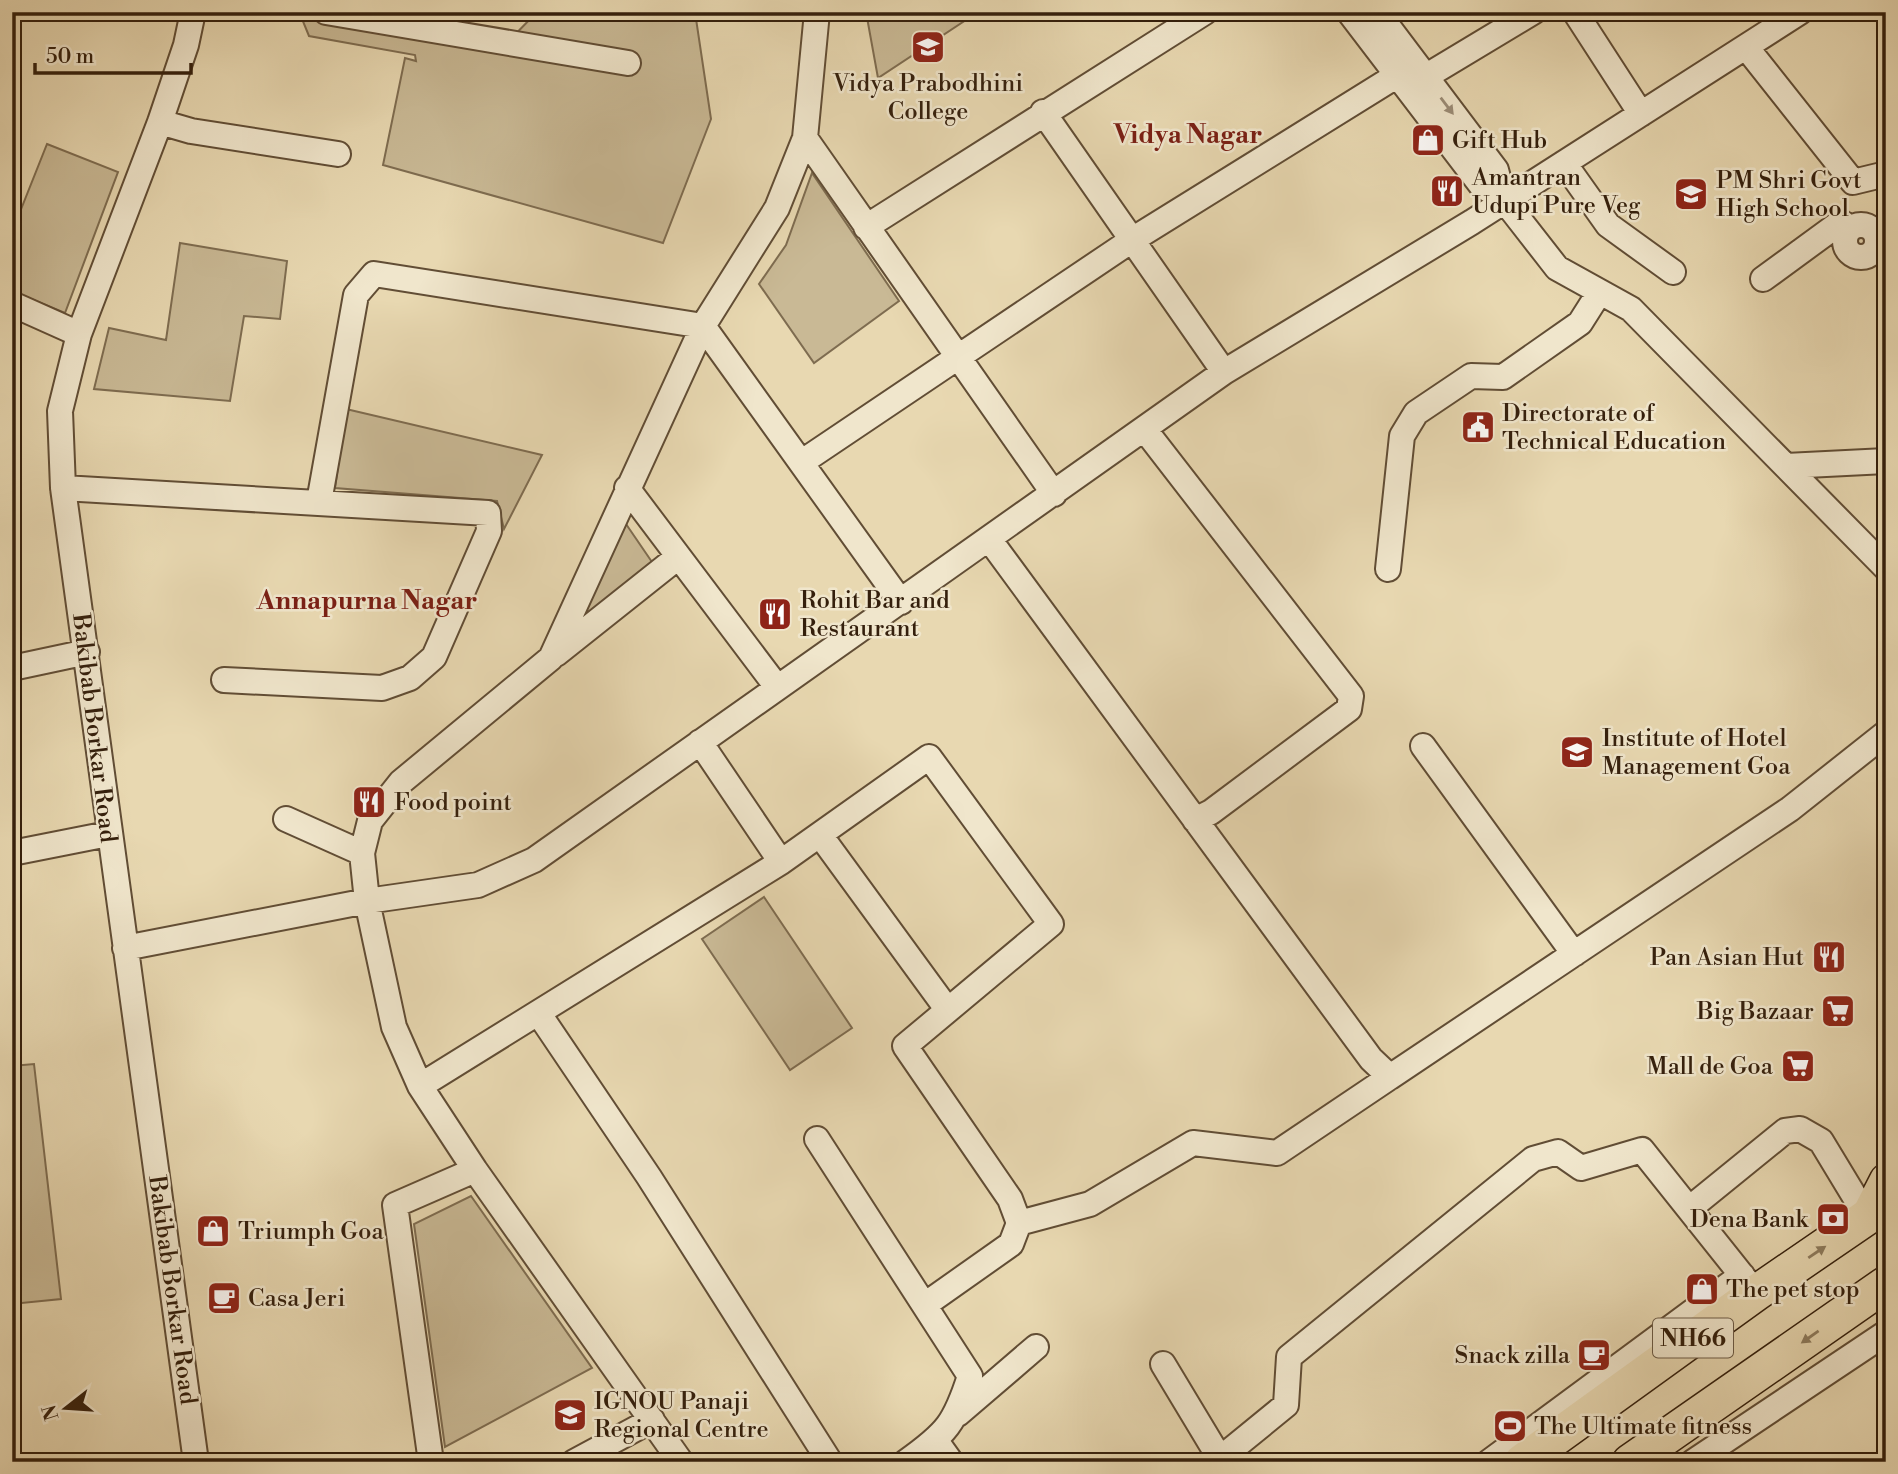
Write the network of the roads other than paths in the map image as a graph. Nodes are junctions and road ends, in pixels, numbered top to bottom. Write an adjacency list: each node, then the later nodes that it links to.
1 (326, 12): 11 (street)
2 (817, 12): 17 (street)
3 (1205, 12): 14 (street)
4 (1349, 12): 12 (street)
5 (1377, 12): 13 (street)
6 (1533, 12): 13 (street)
7 (1575, 12): 15 (street)
8 (197, 13): 16 (street, Bakibab Borkar Road)
9 (1789, 15): 10 (street)
10 (1746, 47): 15 (street); 20 (street)
11 (628, 63)
12 (1396, 76): 21 (street); 23 (street)
13 (1425, 77): 21 (street, one-way to 21)
14 (1043, 112): 22 (street); 23 (street)
15 (1641, 114): 19 (street)
16 (160, 122): 18 (street); 30 (street, Bakibab Borkar Road)
17 (805, 138): 22 (street); 29 (street)
18 (338, 154)
19 (1564, 163): 21 (street); 25 (street)
20 (1886, 174)
21 (1504, 200): 27 (street); 32 (street)
22 (866, 228): 31 (street)
23 (1132, 240): 31 (street); 32 (street)
24 (1881, 253): 26 (street)
25 (1673, 272)
26 (1763, 279)
27 (1599, 293): 36 (street); 44 (street)
28 (12, 304): 30 (street)
29 (703, 326): 35 (street); 38 (street); 40 (street)
30 (79, 334): 37 (street, Bakibab Borkar Road)
31 (956, 358): 35 (street); 39 (street)
32 (1224, 372): 33 (street)
33 (1145, 430): 39 (street); 55 (street)
34 (1886, 461): 36 (street)
35 (802, 463): 45 (street)
36 (1786, 466): 43 (street)
37 (63, 488): 40 (street); 46 (street, Bakibab Borkar Road)
38 (627, 488): 42 (street); 47 (street)
39 (1054, 494): 41 (street)
40 (319, 502): 49 (street)
41 (989, 539): 45 (street); 55 (street)
42 (678, 556): 47 (street); 50 (street)
43 (1886, 568)
44 (1388, 569)
45 (901, 602): 50 (street)
46 (87, 652): 48 (street); 56 (street, Bakibab Borkar Road)
47 (551, 658): 59 (street)
48 (12, 668)
49 (224, 680)
50 (777, 687): 52 (street)
51 (1886, 733): 63 (street)
52 (700, 742): 60 (street); 61 (street)
53 (1423, 746): 63 (street)
54 (286, 819): 59 (street)
55 (1195, 820): 66 (street)
56 (108, 834): 58 (street); 62 (street, Bakibab Borkar Road)
57 (820, 835): 60 (street); 64 (street); 64 (street)
58 (12, 853)
59 (362, 853): 61 (street)
60 (781, 862): 65 (street)
61 (367, 901): 62 (street); 67 (street)
62 (125, 948): 85 (street, Bakibab Borkar Road)
63 (1574, 954): 66 (street)
64 (947, 1009): 73 (street)
65 (539, 1014): 67 (street); 89 (street)
66 (1390, 1077): 73 (street)
67 (420, 1086): 69 (street)
68 (817, 1139): 76 (street)
69 (475, 1170): 81 (street); 86 (street)
70 (1886, 1180): 72 (main road, NH66)
71 (1689, 1209): 72 (street); 74 (street); 83 (street)
72 (1867, 1217): 74 (highway, NH66, one-way to 72)
73 (1019, 1223): 76 (street)
74 (1749, 1284): 92 (street); 93 (highway, NH66)
75 (1886, 1284): 94 (highway, NH66, one-way to 94)
76 (926, 1304): 80 (street)
77 (1886, 1333): 84 (street)
78 (1036, 1348): 80 (street)
79 (1163, 1364): 83 (street)
80 (958, 1415): 82 (street)
81 (652, 1420): 87 (street); 88 (street)
82 (936, 1441): 90 (street); 91 (street)
83 (1222, 1460)
84 (1698, 1460)
85 (196, 1462)
86 (431, 1462)
87 (574, 1462)
88 (681, 1462)
89 (830, 1462)
90 (906, 1462)
91 (951, 1462)
92 (1489, 1462)
93 (1522, 1462)
94 (1630, 1462)

